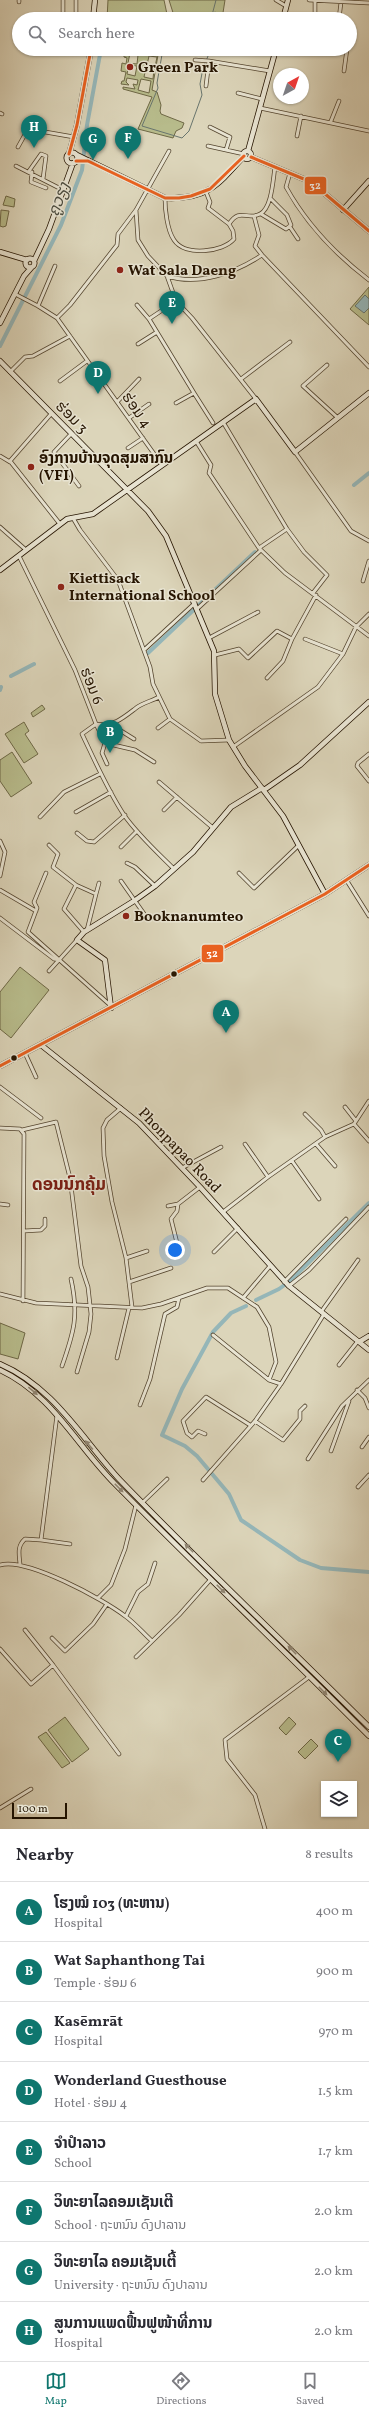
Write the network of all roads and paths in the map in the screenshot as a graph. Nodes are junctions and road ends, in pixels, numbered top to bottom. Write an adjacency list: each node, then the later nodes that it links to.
1 (63, 0): 11 (street)
2 (76, 0): 12 (street)
3 (95, 0): 13 (street)
4 (276, 0): 10 (street)
5 (288, 0): 10 (street)
6 (309, 0): 7 (street)
7 (315, 1): 8 (street); 15 (street)
8 (341, 1): 9 (street); 16 (street)
9 (369, 3)
10 (286, 6): 14 (street)
11 (62, 12)
12 (76, 12)
13 (94, 12)
14 (285, 12)
15 (315, 12)
16 (340, 12)
17 (90, 56): 34 (street)
18 (274, 56): 23 (street)
19 (346, 56): 22 (street)
20 (195, 60): 21 (street)
21 (210, 61): 23 (street); 24 (street)
22 (344, 70)
23 (270, 71): 26 (street)
24 (206, 86)
25 (238, 93): 26 (street)
26 (262, 100): 28 (street)
27 (339, 101): 30 (street)
28 (260, 108): 29 (street); 39 (street)
29 (301, 116): 30 (street); 33 (street)
30 (331, 122): 32 (street)
31 (210, 127): 37 (street)
32 (369, 131)
33 (296, 136)
34 (74, 137): 36 (street); 40 (street); 43 (street)
35 (208, 146): 37 (street)
36 (18, 147)
37 (226, 150): 41 (street)
38 (169, 151): 54 (street)
39 (248, 151): 41 (street); 42 (street)
40 (68, 154): 43 (street); 44 (street)
41 (244, 155): 42 (street); 55 (street)
42 (251, 157): 46 (street)
43 (76, 158): 44 (street); 49 (street); 54 (street)
44 (67, 159): 49 (street)
45 (16, 166): 47 (street)
46 (275, 167): 48 (street); 57 (street)
47 (30, 172): 50 (street); 50 (street); 52 (street)
48 (290, 173): 59 (street); 75 (street)
49 (67, 175): 53 (street)
50 (43, 179): 53 (street)
51 (369, 181): 59 (street)
52 (46, 188)
53 (63, 190): 66 (street)
54 (147, 190): 56 (street); 58 (street)
55 (206, 192): 56 (street); 62 (street)
56 (165, 198): 62 (street)
57 (270, 198): 60 (street); 63 (street)
58 (136, 210): 74 (street); 80 (street)
59 (343, 210): 64 (street)
60 (261, 214): 61 (street); 63 (street)
61 (254, 216): 62 (street); 68 (street)
62 (229, 224)
63 (290, 227): 65 (street)
64 (369, 231)
65 (298, 239)
66 (41, 247): 69 (street); 70 (street)
67 (0, 252): 70 (street)
68 (262, 255): 74 (street); 90 (street)
69 (34, 261): 70 (street); 72 (street)
70 (27, 262): 72 (street); 73 (street)
71 (55, 266): 79 (street)
72 (32, 268): 73 (street)
73 (24, 276): 76 (street)
74 (167, 276): 77 (street)
75 (369, 280)
76 (16, 295): 79 (street, ຮ່ອມ 4); 82 (street)
77 (176, 301): 81 (street); 93 (street)
78 (137, 305): 81 (street)
79 (38, 306): 80 (street, ຮ່ອມ 4)
80 (57, 318): 84 (street, ຮ່ອມ 4)
81 (149, 319): 83 (street)
82 (0, 323)
83 (157, 332): 86 (street); 95 (street)
84 (70, 336): 88 (street, ຮ່ອມ 4); 91 (street)
85 (290, 342): 93 (street)
86 (138, 344)
87 (0, 361): 91 (street, ຮ່ອມ 3)
88 (87, 361): 94 (street); 98 (street, ຮ່ອມ 4)
89 (327, 365): 103 (street)
90 (369, 367)
91 (10, 372): 101 (street, ຮ່ອມ 3)
92 (139, 379): 98 (street)
93 (241, 379): 97 (street)
94 (60, 381)
95 (194, 393): 99 (street); 105 (street)
96 (369, 393): 103 (street)
97 (256, 399): 104 (street); 110 (street)
98 (117, 402): 102 (street, ຮ່ອມ 4)
99 (176, 403)
100 (149, 404): 102 (street)
101 (51, 414): 106 (street, ຮ່ອມ 3); 112 (street)
102 (129, 418): 107 (street, ຮ່ອມ 4)
103 (338, 418): 110 (street)
104 (223, 422): 108 (street); 119 (street)
105 (213, 423)
106 (71, 434): 114 (street); 115 (street, ຮ່ອມ 3)
107 (143, 438): 109 (street); 113 (street, ຮ່ອມ 4)
108 (196, 441): 113 (street); 121 (street)
109 (128, 448)
110 (295, 452): 120 (street)
111 (0, 456): 112 (street)
112 (10, 462): 117 (street)
113 (162, 465): 115 (street)
114 (79, 486)
115 (127, 490): 116 (street); 128 (street, ຮ່ອມ 3)
116 (73, 518): 117 (street); 137 (street)
117 (60, 524): 122 (street)
118 (0, 527): 122 (street)
119 (287, 529): 121 (street); 127 (street)
120 (369, 540)
121 (260, 549): 127 (street); 129 (street)
122 (26, 550): 123 (street)
123 (19, 556): 125 (street); 145 (street, ຮ່ອມ 6)
124 (369, 561): 126 (street)
125 (0, 570)
126 (363, 581)
127 (315, 594): 132 (street); 135 (street)
128 (195, 603): 129 (street, ຮ່ອມ 3); 137 (street)
129 (198, 609): 134 (street, ຮ່ອມ 3)
130 (258, 612): 134 (street)
131 (369, 614): 132 (street)
132 (356, 627): 133 (street); 138 (street)
133 (369, 636)
134 (209, 638): 139 (street, ຮ່ອມ 3)
135 (292, 638): 139 (street); 140 (street)
136 (306, 639): 138 (street)
137 (144, 650): 141 (street)
138 (343, 654): 150 (street)
139 (215, 655): 148 (street, ຮ່ອມ 3)
140 (267, 678)
141 (159, 698): 143 (street); 144 (street)
142 (369, 702): 157 (street)
143 (170, 719): 146 (street); 148 (street)
144 (114, 723): 145 (street); 147 (street)
145 (96, 724): 149 (street); 154 (street, ຮ່ອມ 6)
146 (158, 728)
147 (134, 739)
148 (229, 740): 150 (street, ຮ່ອມ 3)
149 (105, 743): 152 (street); 153 (street)
150 (233, 747): 157 (street, ຮ່ອມ 3)
151 (369, 754): 155 (street)
152 (154, 762)
153 (106, 764)
154 (100, 774): 158 (street, ຮ່ອມ 6); 163 (street)
155 (369, 781)
156 (159, 782): 159 (street)
157 (263, 789): 164 (street); 169 (street, ຮ່ອມ 3)
158 (111, 792): 161 (street); 162 (street, ຮ່ອມ 6)
159 (177, 797): 160 (street); 164 (street)
160 (164, 810)
161 (76, 812)
162 (124, 815): 165 (street, ຮ່ອມ 6); 166 (street)
163 (40, 817)
164 (212, 828): 173 (street)
165 (137, 831): 170 (street); 173 (street, ຮ່ອມ 6)
166 (77, 833)
167 (0, 841): 176 (street)
168 (49, 845): 180 (street)
169 (299, 845): 175 (street); 184 (street, ຮ່ອມ 3)
170 (121, 847)
171 (127, 863): 181 (street)
172 (369, 865): 178 (street)
173 (175, 869): 181 (street)
174 (46, 873): 186 (street)
175 (239, 874)
176 (0, 876)
177 (121, 881): 185 (street)
178 (347, 881): 184 (street); 187 (street)
179 (99, 883): 183 (street)
180 (76, 885): 183 (street); 190 (street)
181 (155, 886): 185 (street)
182 (0, 890): 186 (street)
183 (96, 894): 190 (street)
184 (325, 894): 194 (street)
185 (134, 902): 189 (street); 190 (street)
186 (36, 911): 192 (street)
187 (369, 916)
188 (0, 918): 192 (street)
189 (147, 918)
190 (85, 931): 191 (street)
191 (77, 940): 192 (street); 194 (street)
192 (60, 960): 193 (street); 194 (street)
193 (49, 971)
194 (111, 1007): 195 (street)
195 (41, 1045): 196 (street); 202 (street, Phonpapao Road)
196 (25, 1054): 197 (street); 198 (street)
197 (0, 1066)
198 (36, 1077)
199 (0, 1087): 204 (street)
200 (369, 1101): 205 (street)
201 (345, 1107): 205 (street)
202 (121, 1108): 215 (street, Phonpapao Road); 232 (street)
203 (305, 1114): 208 (street)
204 (42, 1118)
205 (355, 1122): 208 (street); 209 (street)
206 (0, 1128): 207 (street)
207 (22, 1130): 228 (street); 244 (street)
208 (325, 1137): 211 (street)
209 (369, 1141)
210 (245, 1144): 216 (street)
211 (316, 1144): 213 (street); 214 (street)
212 (221, 1147): 215 (street)
213 (292, 1161): 216 (street); 218 (street)
214 (335, 1166)
215 (182, 1168): 217 (street, Phonpapao Road)
216 (268, 1177): 224 (street)
217 (200, 1187): 220 (street); 224 (street, Phonpapao Road)
218 (319, 1199)
219 (0, 1204): 221 (street)
220 (178, 1204): 222 (street); 229 (street)
221 (8, 1206)
222 (168, 1206)
223 (369, 1207): 238 (street)
224 (223, 1212): 227 (street, Phonpapao Road)
225 (45, 1219): 228 (street)
226 (346, 1219): 238 (street)
227 (238, 1228): 231 (street); 234 (street, Phonpapao Road)
228 (24, 1231): 242 (street)
229 (178, 1247)
230 (147, 1251): 232 (street)
231 (214, 1252)
232 (126, 1258): 237 (street)
233 (358, 1260): 246 (street)
234 (270, 1266): 238 (street, Phonpapao Road); 241 (street)
235 (171, 1268): 237 (street)
236 (71, 1280): 243 (street)
237 (129, 1282): 245 (street)
238 (286, 1284): 246 (street, Phonpapao Road)
239 (0, 1294): 242 (street)
240 (179, 1298): 241 (street); 245 (street); 262 (street)
241 (244, 1298): 257 (street)
242 (23, 1301): 243 (street)
243 (75, 1305): 244 (street); 254 (street)
244 (90, 1306): 245 (street); 256 (street)
245 (130, 1307): 251 (street)
246 (322, 1313): 249 (street, Phonpapao Road); 259 (street)
247 (213, 1335): 257 (street)
248 (369, 1336): 249 (street)
249 (359, 1342): 250 (street, Phonpapao Road); 253 (street)
250 (369, 1350)
251 (117, 1358)
252 (0, 1364): 277 (street, one-way to 252)
253 (339, 1365)
254 (62, 1366)
255 (0, 1370): 265 (street, one-way to 265)
256 (77, 1372)
257 (269, 1380): 259 (street)
258 (369, 1380): 260 (street)
259 (281, 1384): 266 (street)
260 (357, 1390): 261 (street); 264 (street)
261 (349, 1400): 271 (street); 272 (street)
262 (140, 1405)
263 (305, 1406): 266 (street)
264 (369, 1408)
265 (57, 1414): 278 (street, one-way to 278); 279 (street)
266 (255, 1421): 267 (street)
267 (250, 1425): 268 (street); 275 (street)
268 (205, 1434)
269 (369, 1437): 270 (street)
270 (362, 1447)
271 (331, 1451)
272 (308, 1459)
273 (369, 1475): 276 (street)
274 (167, 1479): 277 (street)
275 (203, 1480)
276 (358, 1487)
277 (143, 1502): 295 (street, one-way to 277)
278 (136, 1505): 284 (street); 285 (street)
279 (41, 1540): 280 (street); 282 (street)
280 (70, 1544)
281 (155, 1563): 287 (street)
282 (20, 1564): 283 (street); 285 (street)
283 (0, 1565)
284 (211, 1579): 290 (street); 294 (street, one-way to 294)
285 (98, 1598): 286 (street)
286 (107, 1604): 287 (street); 289 (street)
287 (126, 1616): 290 (street)
288 (25, 1630): 293 (street)
289 (52, 1638)
290 (152, 1641): 292 (street)
291 (0, 1649): 293 (street)
292 (136, 1657)
293 (53, 1665): 299 (street)
294 (309, 1677): 296 (street, one-way to 296); 302 (street)
295 (360, 1718): 296 (street); 297 (street)
296 (356, 1722): 298 (street)
297 (369, 1727)
298 (369, 1736)
299 (119, 1754)
300 (31, 1789): 301 (street)
301 (0, 1808)
302 (265, 1829)

